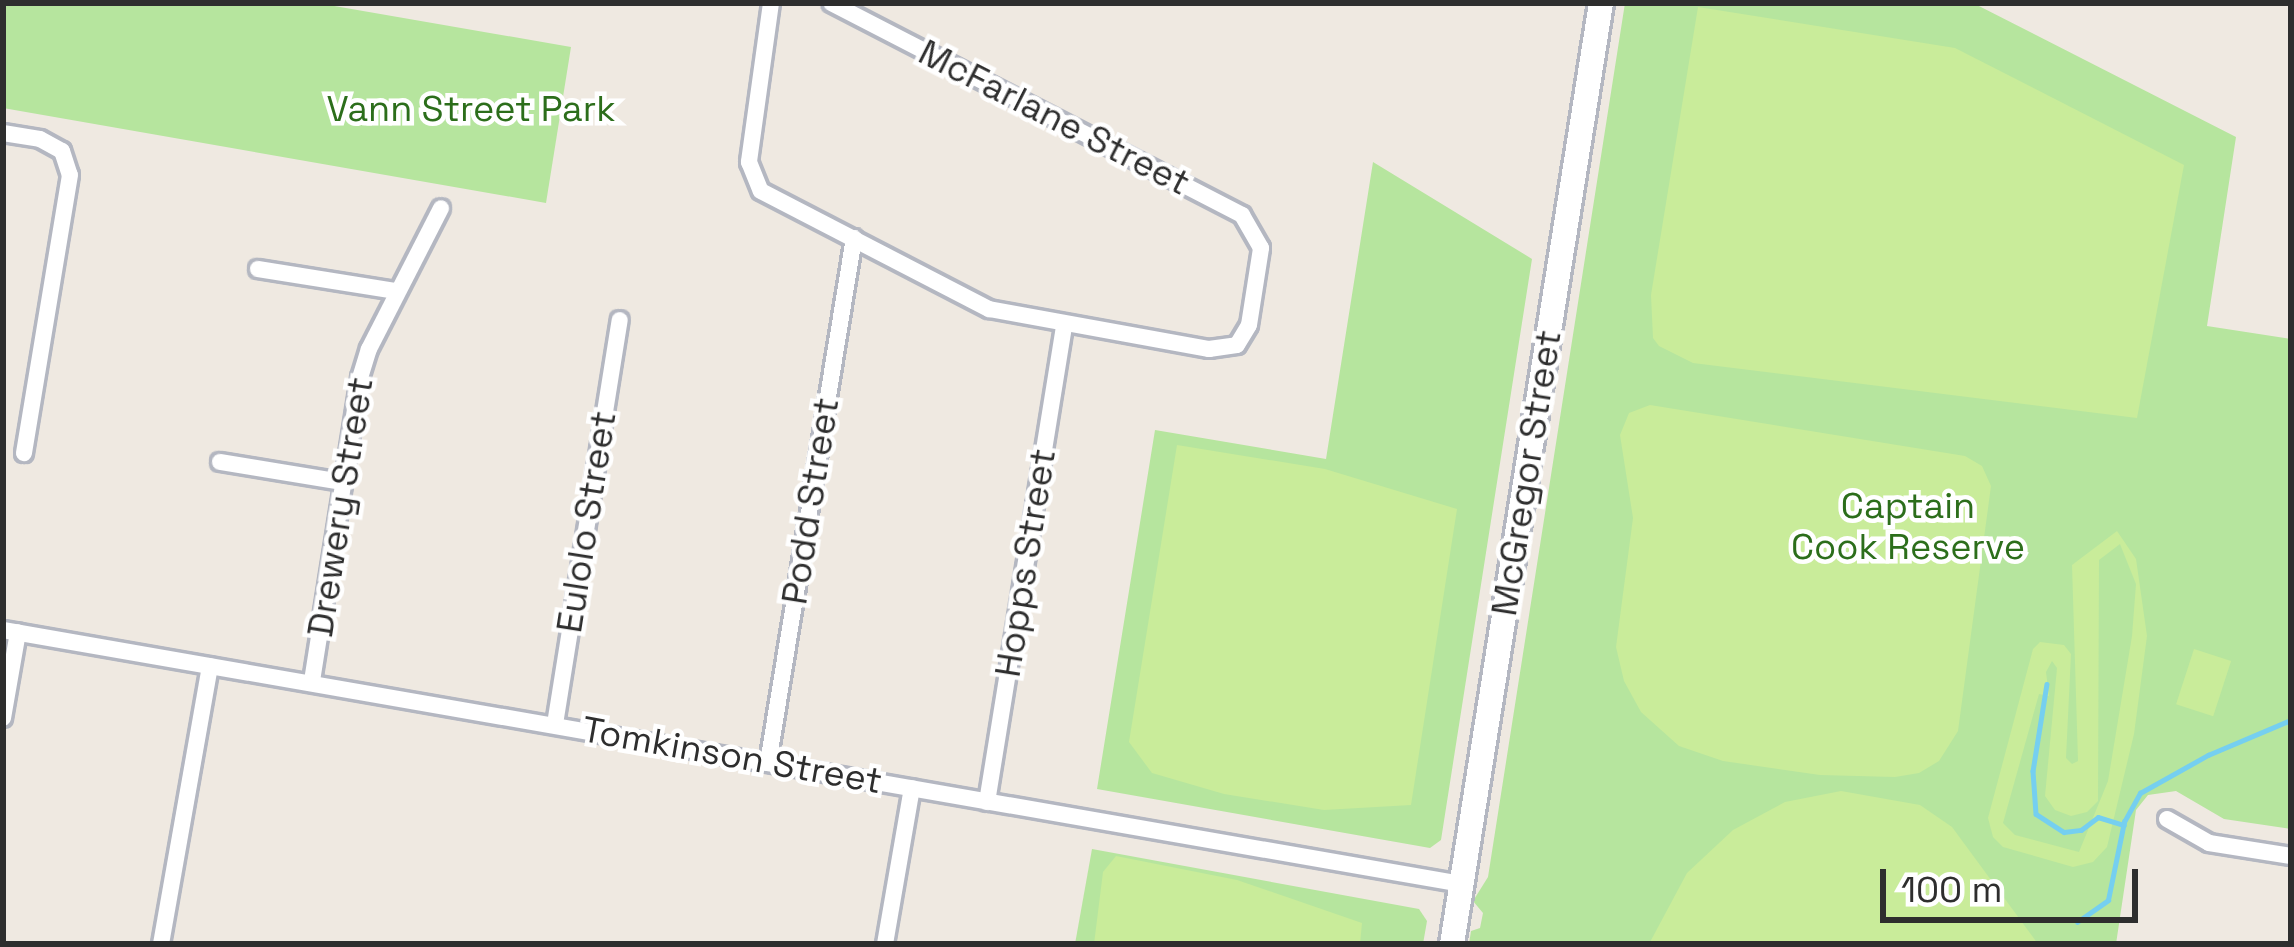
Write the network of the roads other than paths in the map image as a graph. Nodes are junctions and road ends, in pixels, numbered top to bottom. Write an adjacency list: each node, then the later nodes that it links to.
1 (771, 3): 6 (street)
2 (832, 3): 10 (street, McFarlane Street)
3 (1601, 3): 24 (street, McGregor Street)
4 (3, 133): 11 (street)
5 (441, 208): 8 (street, Drewery Street)
6 (854, 238): 10 (street); 19 (street, Podd Street)
7 (258, 269): 8 (street)
8 (396, 291): 13 (street, Drewery Street)
9 (620, 320): 18 (street, Eulolo Street)
10 (1064, 325): 21 (street, Hopps Street)
11 (24, 453)
12 (220, 462): 13 (street)
13 (342, 482): 16 (street, Drewery Street)
14 (10, 631): 15 (street, Tomkinson Street); 17 (street)
15 (210, 667): 16 (street, Tomkinson Street); 25 (street)
16 (312, 681): 18 (street, Tomkinson Street)
17 (3, 718)
18 (554, 724): 19 (street, Tomkinson Street)
19 (768, 763): 20 (street, Tomkinson Street)
20 (912, 788): 21 (street, Tomkinson Street); 26 (street)
21 (987, 802): 24 (street, Tomkinson Street)
22 (2167, 819): 23 (street)
23 (2291, 856)
24 (1461, 884): 27 (street, McGregor Street)
25 (161, 944)
26 (885, 944)
27 (1452, 944)

